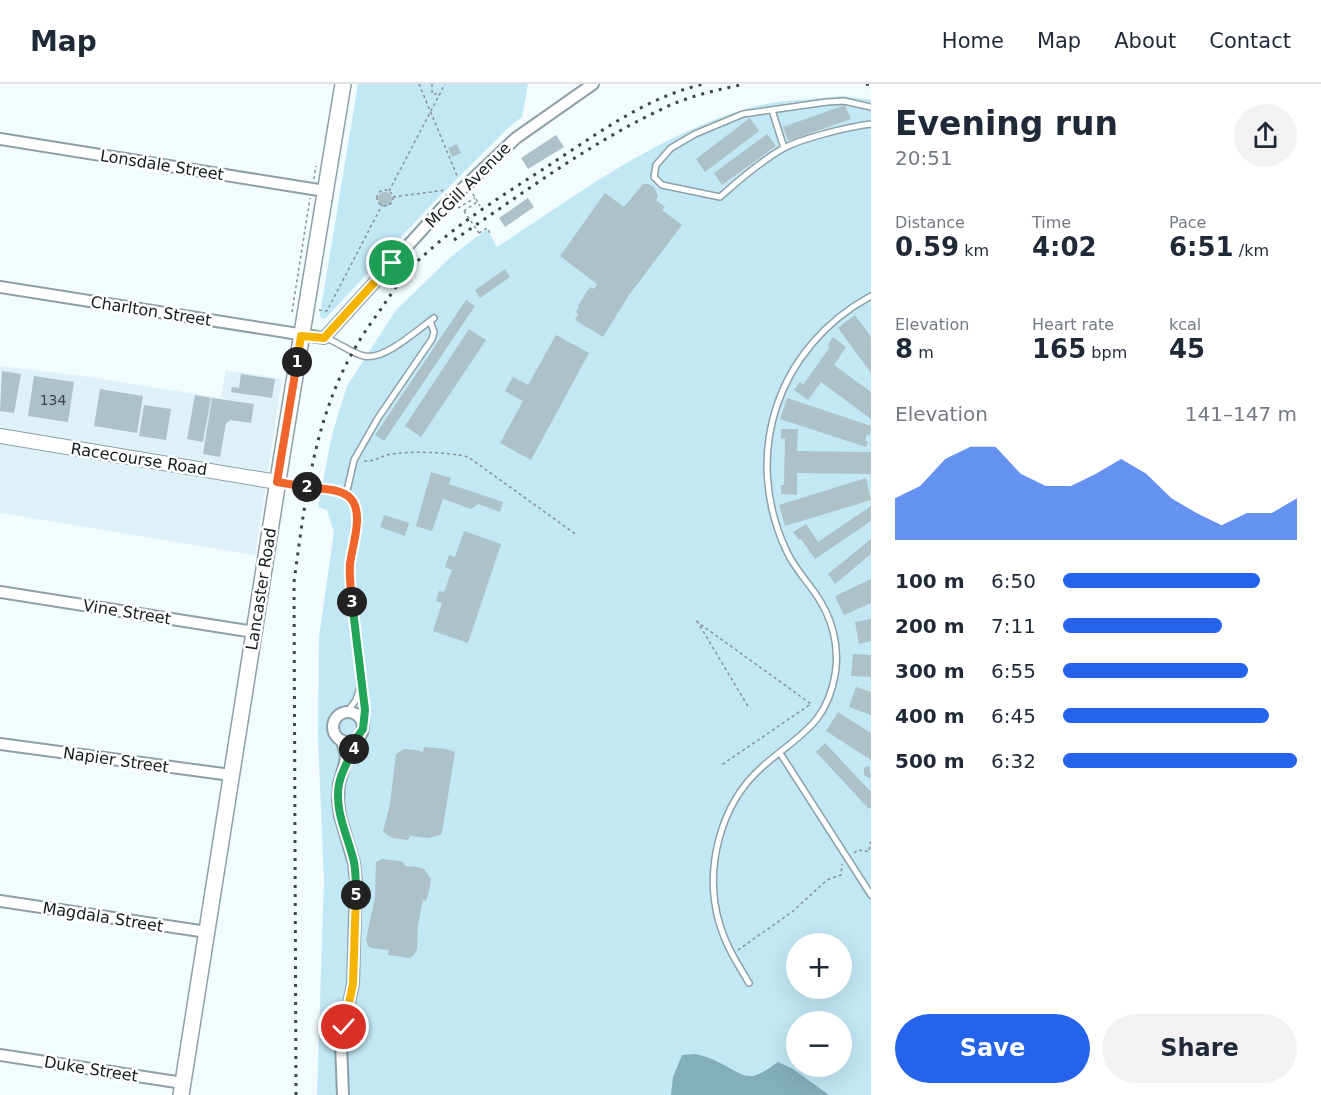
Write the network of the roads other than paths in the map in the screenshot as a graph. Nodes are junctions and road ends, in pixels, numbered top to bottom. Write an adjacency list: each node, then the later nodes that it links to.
1 (343, 84): 8 (main road, Lancaster Road)
2 (593, 84): 12 (street, McGill Avenue)
3 (871, 107): 4 (lane)
4 (772, 110): 7 (lane); 7 (lane)
5 (871, 124): 7 (lane)
6 (0, 139): 8 (street, Lonsdale Street)
7 (784, 148)
8 (325, 191): 11 (main road, Lancaster Road)
9 (0, 287): 11 (street, Charlton Street)
10 (871, 296): 24 (lane)
11 (301, 336): 12 (street); 14 (main road, Lancaster Road)
12 (324, 338): 15 (lane)
13 (0, 436): 14 (street, Racecourse Road)
14 (277, 482): 15 (lane); 17 (main road, Lancaster Road)
15 (346, 495): 18 (lane)
16 (0, 592): 17 (street, Vine Street)
17 (254, 632): 26 (main road, Lancaster Road)
18 (360, 686): 19 (lane); 20 (lane)
19 (347, 712): 20 (street); 22 (street)
20 (362, 724): 21 (street)
21 (355, 740): 22 (street); 25 (street)
22 (342, 741): 25 (street)
23 (0, 744): 26 (street, Napier Street)
24 (780, 753): 27 (lane); 30 (lane)
25 (345, 763): 33 (street)
26 (231, 775): 29 (main road, Lancaster Road)
27 (871, 895)
28 (0, 901): 29 (street, Magdala Street)
29 (207, 932): 32 (main road, Lancaster Road)
30 (748, 983)
31 (0, 1055): 32 (street, Duke Street)
32 (182, 1089)
33 (343, 1095)

